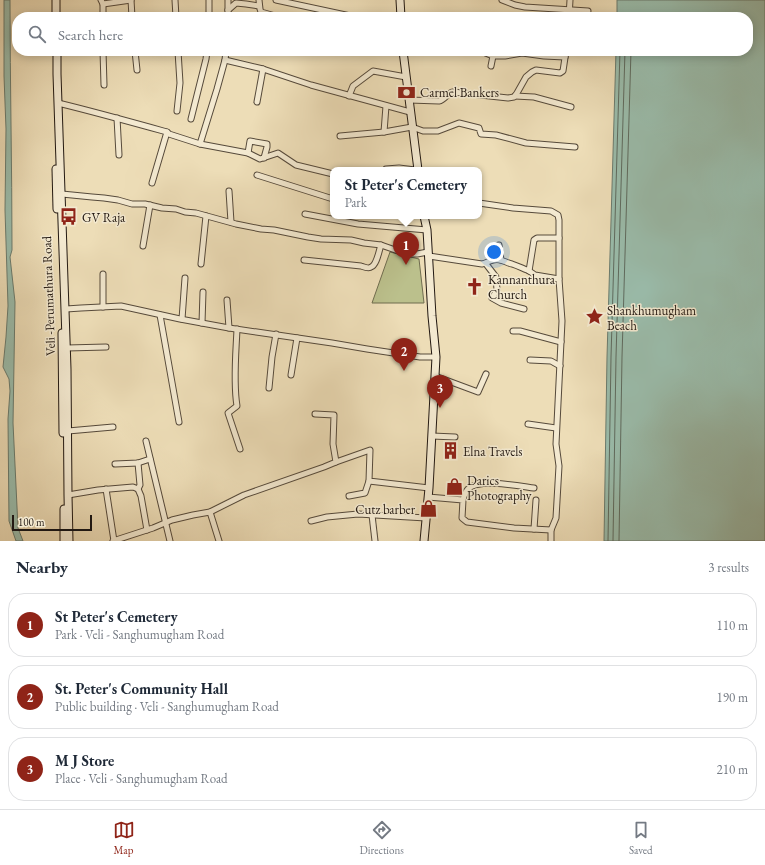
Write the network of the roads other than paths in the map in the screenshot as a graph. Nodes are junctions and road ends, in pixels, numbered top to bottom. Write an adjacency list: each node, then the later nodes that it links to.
1 (52, 0): 17 (main road)
2 (56, 0): 18 (main road)
3 (131, 0): 12 (street); 20 (street)
4 (175, 0): 21 (street)
5 (209, 0): 22 (street)
6 (228, 0): 14 (street)
7 (259, 0): 13 (street)
8 (276, 0): 24 (street)
9 (400, 0): 25 (main road)
10 (502, 0): 15 (street)
11 (570, 0): 15 (street)
12 (102, 2): 19 (street)
13 (260, 6): 14 (street); 23 (street)
14 (228, 10)
15 (569, 10): 16 (street)
16 (588, 11)
17 (52, 12)
18 (56, 12)
19 (103, 12)
20 (132, 12)
21 (176, 12)
22 (209, 12)
23 (261, 12)
24 (332, 12)
25 (401, 12)
26 (52, 56): 148 (main road, Veli -Perumathura Road)
27 (57, 56): 48 (main road)
28 (104, 56): 43 (street)
29 (136, 56): 41 (street)
30 (178, 56): 51 (street)
31 (206, 56): 54 (street)
32 (225, 56): 38 (street)
33 (404, 56): 42 (main road)
34 (493, 56): 35 (street); 39 (street)
35 (506, 56)
36 (544, 56): 37 (street)
37 (565, 57): 45 (street)
38 (225, 60): 40 (street); 59 (street)
39 (491, 66)
40 (263, 69): 44 (street); 47 (street)
41 (137, 70)
42 (406, 77): 44 (street); 46 (main road)
43 (104, 85)
44 (349, 96): 49 (street)
45 (515, 96): 46 (street); 50 (street)
46 (409, 100): 52 (main road)
47 (257, 102)
48 (58, 103): 53 (street); 69 (main road)
49 (386, 106): 52 (street); 57 (street)
50 (571, 107)
51 (177, 111)
52 (410, 112): 55 (main road)
53 (117, 118): 56 (street); 62 (street)
54 (191, 118)
55 (412, 127): 57 (street); 60 (street); 64 (main road)
56 (167, 132): 59 (street); 67 (street)
57 (384, 132): 58 (street)
58 (340, 136)
59 (200, 144): 61 (street)
60 (575, 147)
61 (248, 153): 63 (street); 63 (street)
62 (120, 154)
63 (264, 158): 65 (street)
64 (418, 167)
65 (330, 173)
66 (257, 175): 70 (street)
67 (152, 182)
68 (229, 190): 78 (street)
69 (62, 194): 72 (street); 97 (main road)
70 (330, 198)
71 (482, 203): 80 (street)
72 (150, 205): 74 (street); 83 (street)
73 (305, 214): 75 (street)
74 (206, 216): 78 (street); 87 (street)
75 (330, 219)
76 (332, 219): 79 (street)
77 (425, 219): 79 (main road)
78 (230, 222): 81 (street)
79 (427, 230): 84 (main road)
80 (559, 238): 89 (street); 92 (street)
81 (381, 245): 84 (street); 85 (street)
82 (499, 245): 86 (street)
83 (143, 246)
84 (428, 254): 88 (street); 109 (main road)
85 (304, 260)
86 (501, 260): 88 (street); 89 (street)
87 (201, 264)
88 (486, 264): 96 (street)
89 (529, 270): 92 (street)
90 (103, 274): 95 (street)
91 (185, 278): 99 (street)
92 (559, 279): 106 (street)
93 (203, 292): 100 (street)
94 (227, 300): 101 (street)
95 (103, 307): 97 (street); 98 (street)
96 (524, 309)
97 (66, 310): 108 (main road)
98 (160, 315): 99 (street); 117 (street)
99 (182, 319): 100 (street)
100 (202, 323): 101 (street)
101 (229, 328): 102 (street)
102 (237, 329): 104 (street); 125 (street)
103 (513, 331): 106 (street)
104 (276, 334): 105 (street); 115 (street)
105 (296, 338): 109 (street); 113 (street)
106 (561, 342): 111 (street)
107 (106, 347): 108 (street)
108 (67, 348): 121 (main road)
109 (436, 357): 114 (main road)
110 (530, 360): 111 (street)
111 (560, 366): 120 (street)
112 (486, 374): 114 (street)
113 (291, 375)
114 (435, 376): 122 (main road)
115 (269, 388)
116 (315, 414): 127 (street)
117 (179, 422)
118 (528, 424): 120 (street)
119 (113, 427): 121 (street)
120 (556, 428): 147 (street)
121 (68, 431): 135 (main road)
122 (432, 436): 123 (street); 131 (main road)
123 (455, 437)
124 (146, 441): 126 (street)
125 (240, 449)
126 (150, 458): 128 (street); 144 (street)
127 (336, 462): 130 (street); 140 (street)
128 (138, 463): 129 (street); 134 (street)
129 (115, 464)
130 (369, 481): 131 (street); 136 (street)
131 (428, 488): 137 (main road)
132 (534, 488): 138 (street)
133 (106, 489): 134 (street); 135 (street); 150 (street)
134 (138, 489): 146 (street)
135 (68, 495): 149 (main road)
136 (349, 496)
137 (428, 497): 138 (street); 142 (main road)
138 (463, 500): 145 (street)
139 (536, 500): 145 (street)
140 (210, 512): 144 (street); 152 (street)
141 (372, 515): 142 (street); 143 (street); 153 (street)
142 (426, 518): 154 (main road)
143 (310, 521)
144 (166, 523): 146 (street); 151 (street)
145 (534, 529): 147 (street)
146 (147, 530): 150 (street)
147 (551, 530): 155 (street)
148 (64, 541)
149 (69, 541)
150 (113, 541)
151 (170, 541)
152 (219, 541)
153 (375, 541)
154 (424, 541)
155 (551, 541)

